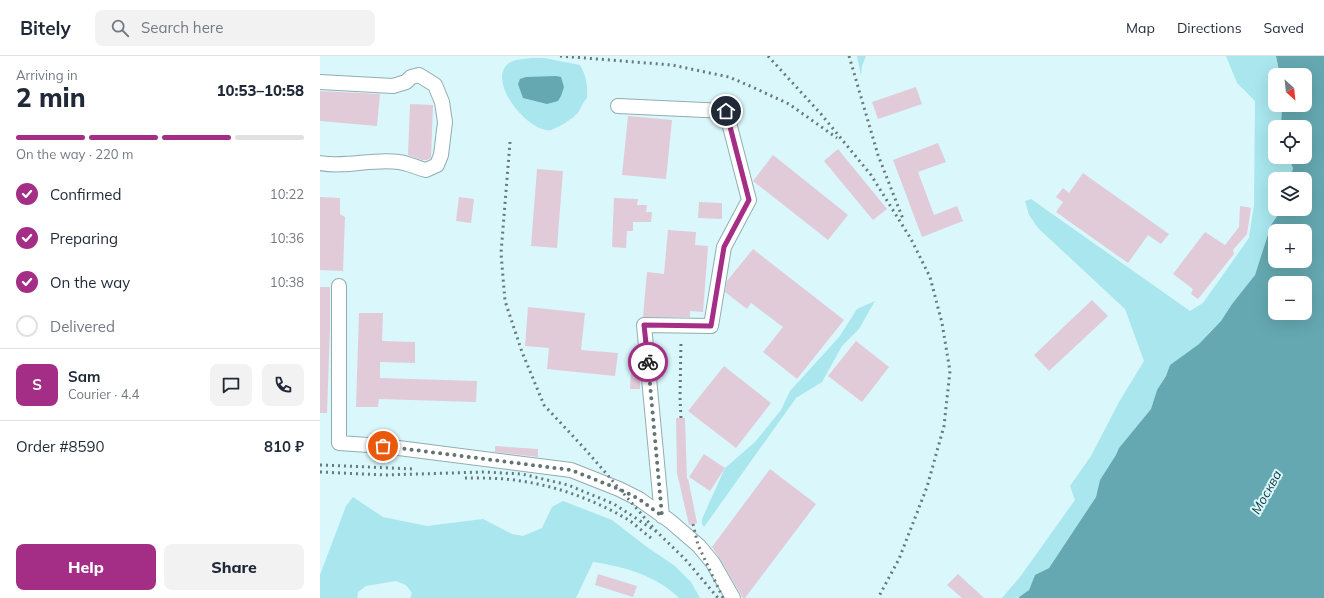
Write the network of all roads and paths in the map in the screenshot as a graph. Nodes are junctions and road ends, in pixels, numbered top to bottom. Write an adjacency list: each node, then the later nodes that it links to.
1 (320, 82): 3 (street)
2 (618, 106): 5 (street)
3 (320, 163)
4 (339, 286): 5 (street)
5 (662, 516): 6 (street)
6 (732, 598)

